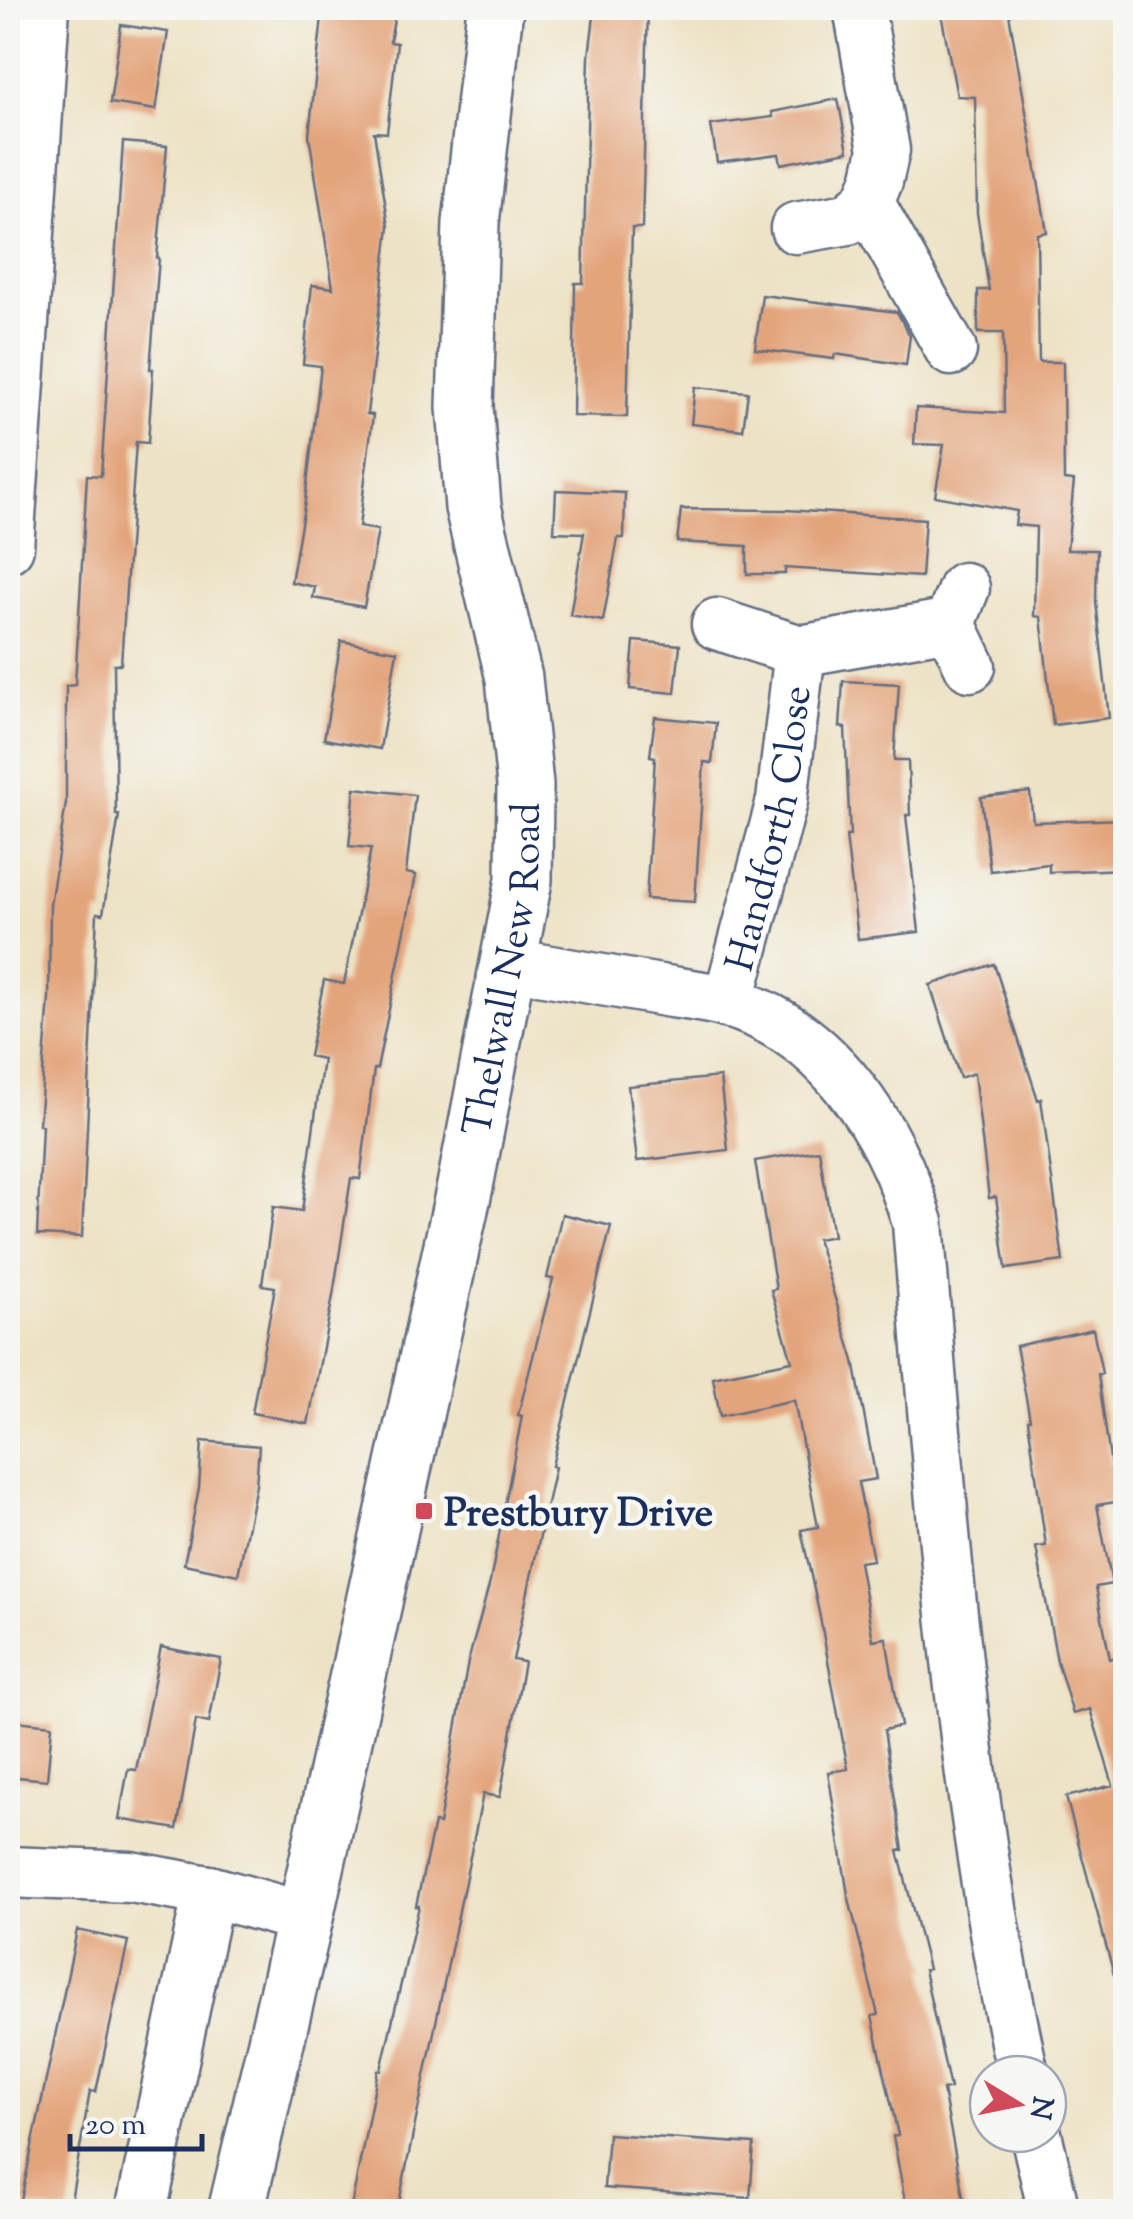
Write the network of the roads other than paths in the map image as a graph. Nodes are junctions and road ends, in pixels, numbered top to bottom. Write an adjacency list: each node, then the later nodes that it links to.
1 (44, 8): 7 (street)
2 (495, 8): 12 (main road, Thelwall New Road)
3 (859, 8): 4 (street)
4 (868, 202): 5 (street); 6 (street)
5 (796, 228)
6 (952, 350)
7 (14, 358): 8 (street)
8 (8, 547)
9 (717, 624): 11 (street, Handforth Close)
10 (961, 626): 11 (street, Handforth Close)
11 (800, 651): 13 (street, Handforth Close)
12 (510, 964): 13 (street); 16 (main road, Thelwall New Road)
13 (728, 1003): 17 (street)
14 (8, 1872): 15 (street)
15 (209, 1891): 16 (street); 19 (street)
16 (305, 1918): 20 (main road, Thelwall New Road)
17 (1019, 2054)
18 (1041, 2154): 21 (street)
19 (140, 2212)
20 (236, 2212)
21 (1054, 2212)

